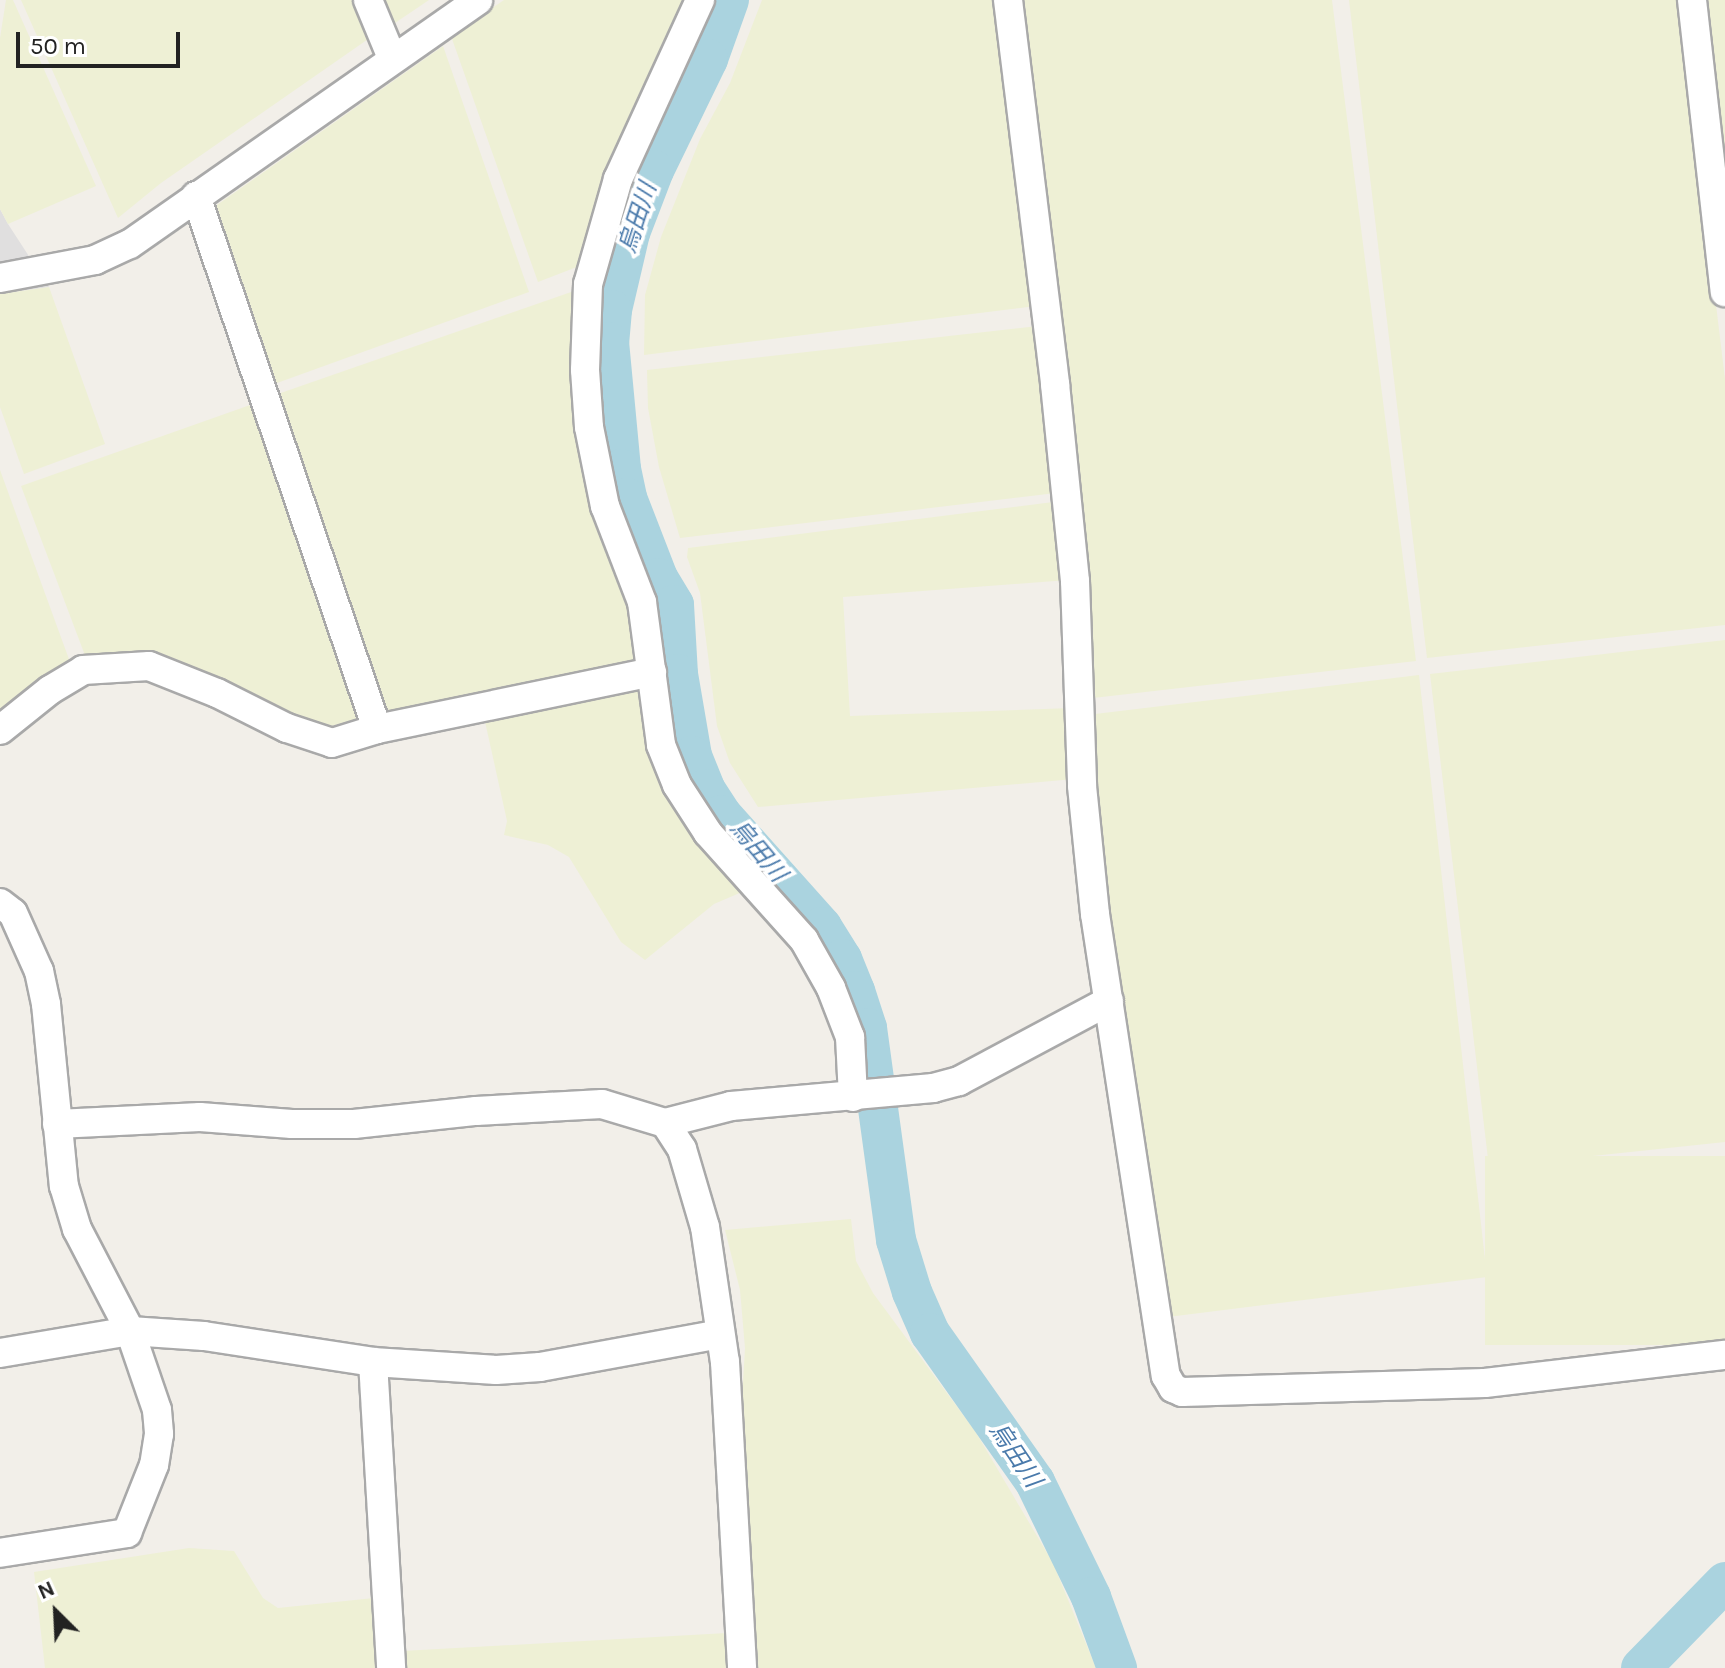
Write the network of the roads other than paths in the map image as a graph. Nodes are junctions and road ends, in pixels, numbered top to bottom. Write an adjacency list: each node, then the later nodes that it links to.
1 (368, 0): 6 (street)
2 (478, 0): 6 (street)
3 (700, 0): 10 (street)
4 (1008, 0): 14 (street)
5 (1692, 0): 9 (street)
6 (392, 58): 7 (street)
7 (196, 196): 8 (street); 11 (street)
8 (0, 278)
9 (1725, 292)
10 (652, 672): 11 (street); 15 (street)
11 (377, 729): 12 (street)
12 (0, 730)
13 (0, 903): 17 (street)
14 (1109, 1001): 15 (street); 21 (street)
15 (859, 1097): 16 (street)
16 (665, 1123): 17 (street); 19 (street)
17 (57, 1124): 18 (street)
18 (130, 1331): 20 (street); 22 (street); 23 (street)
19 (719, 1334): 22 (street); 25 (street)
20 (0, 1353)
21 (1725, 1355)
22 (373, 1362): 24 (street)
23 (0, 1553)
24 (391, 1668)
25 (742, 1668)

